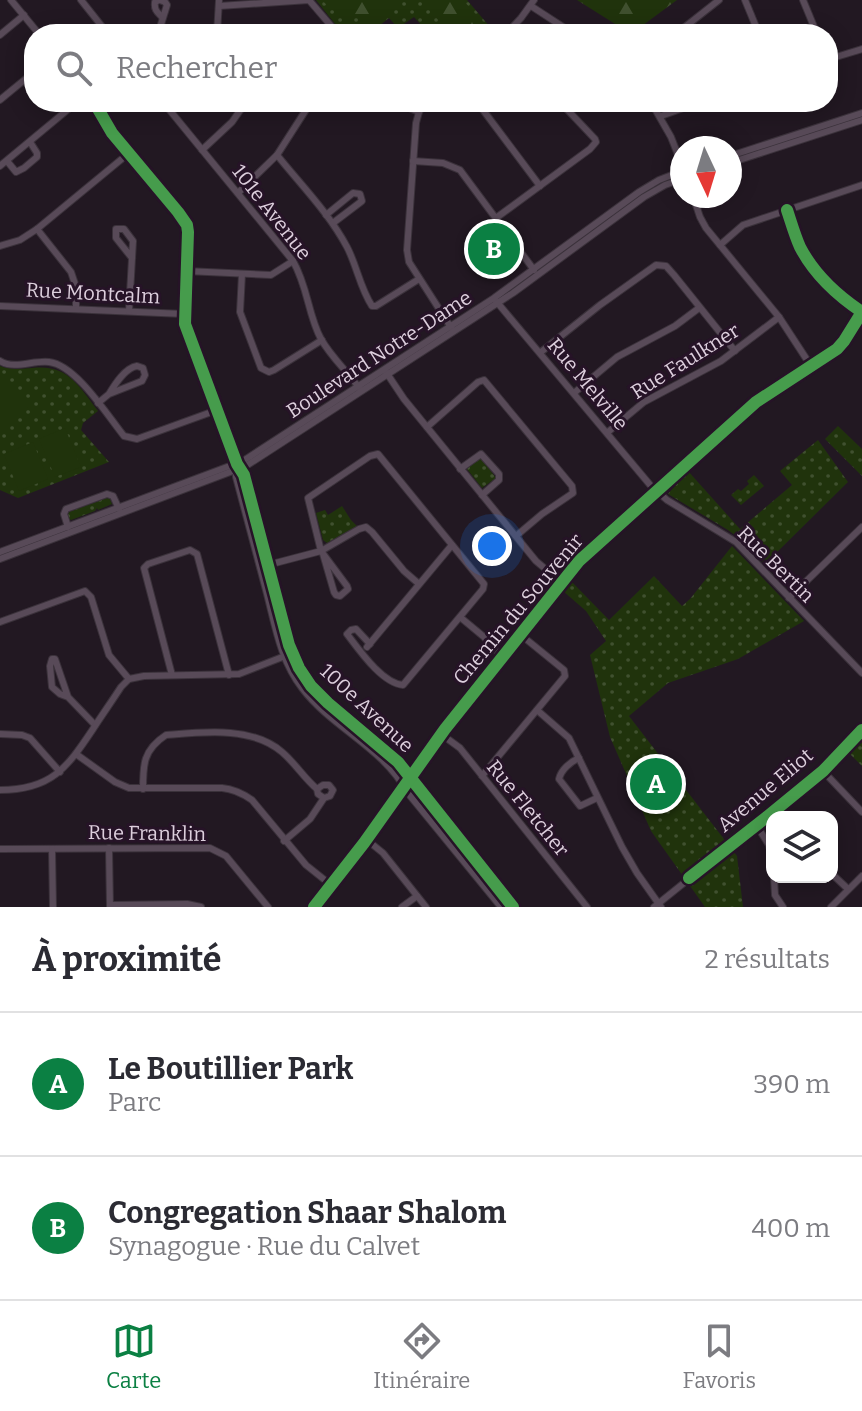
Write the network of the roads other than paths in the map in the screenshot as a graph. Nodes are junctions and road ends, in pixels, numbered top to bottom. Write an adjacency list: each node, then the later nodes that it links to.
1 (11, 0): 9 (street)
2 (81, 0): 11 (street)
3 (159, 0): 12 (street)
4 (719, 0): 17 (street)
5 (745, 0): 18 (street)
6 (803, 0): 19 (street)
7 (219, 3): 13 (street); 14 (street)
8 (532, 3): 15 (street); 16 (street)
9 (24, 15): 10 (street); 20 (street)
10 (31, 24)
11 (100, 24)
12 (160, 24)
13 (218, 24)
14 (329, 24)
15 (515, 24)
16 (560, 24)
17 (689, 24)
18 (755, 24)
19 (813, 24)
20 (0, 35)
21 (862, 49): 22 (street)
22 (838, 56)
23 (24, 80): 24 (street)
24 (0, 100)
25 (65, 112): 39 (street)
26 (102, 112): 42 (street, 100e Avenue)
27 (174, 112): 40 (street, 101e Avenue)
28 (239, 112): 40 (street)
29 (305, 112): 43 (street)
30 (419, 112): 45 (street)
31 (484, 112): 50 (street)
32 (569, 112): 50 (street)
33 (658, 112): 36 (street)
34 (672, 112): 36 (street)
35 (862, 113): 41 (street)
36 (661, 116): 38 (street)
37 (862, 120): 44 (street)
38 (670, 136)
39 (30, 142): 46 (street); 46 (street)
40 (202, 150): 51 (street, 101e Avenue)
41 (742, 152)
42 (129, 153): 57 (street); 62 (street, 100e Avenue)
43 (277, 155): 51 (street); 54 (street)
44 (742, 159)
45 (413, 161): 55 (street); 65 (street)
46 (4, 164)
47 (670, 176): 63 (street, Boulevard Notre-Dame)
48 (670, 183): 63 (street, Boulevard Notre-Dame)
49 (862, 185): 53 (street)
50 (540, 186): 55 (street)
51 (238, 193): 61 (street, 101e Avenue)
52 (697, 208): 58 (street)
53 (787, 210): 58 (street); 71 (street)
54 (326, 215): 56 (street); 56 (street)
55 (496, 218): 63 (street)
56 (333, 223): 65 (street)
57 (37, 229): 59 (street); 68 (street)
58 (720, 245): 73 (street)
59 (0, 246)
60 (132, 258): 70 (street)
61 (293, 261): 64 (street); 75 (street, 101e Avenue)
62 (186, 271): 64 (street); 72 (street, 100e Avenue)
63 (536, 272): 66 (street, Boulevard Notre-Dame)
64 (242, 274): 75 (street)
65 (419, 279): 74 (street)
66 (496, 301): 74 (street, Boulevard Notre-Dame); 77 (street, Rue Melville)
67 (0, 306): 68 (street, Rue Montcalm)
68 (76, 308): 70 (street, Rue Montcalm)
69 (699, 308): 76 (street); 77 (street); 82 (street)
70 (129, 311): 72 (street, Rue Montcalm)
71 (862, 312): 79 (street, Chemin du Souvenir)
72 (184, 314): 85 (street, 100e Avenue)
73 (779, 317): 76 (street, Rue Faulkner); 79 (street)
74 (452, 329): 80 (street, Boulevard Notre-Dame)
75 (322, 340): 81 (street, 101e Avenue)
76 (735, 351): 87 (street, Rue Faulkner)
77 (541, 352): 82 (street, Rue Melville)
78 (0, 361): 84 (street)
79 (811, 366): 90 (street, Chemin du Souvenir)
80 (386, 372): 81 (street, Boulevard Notre-Dame); 86 (street)
81 (360, 389): 88 (street, Boulevard Notre-Dame)
82 (574, 393): 87 (street, Rue Melville)
83 (109, 394): 83 (street); 84 (street)
84 (98, 403): 85 (street)
85 (217, 410): 88 (street, 100e Avenue)
86 (427, 427): 89 (street); 95 (street)
87 (608, 432): 90 (street, Rue Melville)
88 (238, 468): 92 (street, Boulevard Notre-Dame); 100 (street, 100e Avenue); 101 (street, 100e Avenue)
89 (460, 469): 91 (street); 91 (street)
90 (657, 491): 102 (street, Chemin du Souvenir); 104 (street, Rue Bertin)
91 (482, 495): 95 (street)
92 (119, 511): 93 (street, Boulevard Notre-Dame); 93 (street); 99 (street, Boulevard Notre-Dame)
93 (68, 527): 97 (street, Boulevard Notre-Dame)
94 (862, 527): 104 (street)
95 (516, 536): 102 (street)
96 (452, 545): 98 (street); 103 (street); 105 (street)
97 (0, 552)
98 (322, 553): 98 (street); 100 (street); 103 (street)
99 (0, 559)
100 (268, 565): 101 (street); 109 (street, 100e Avenue)
101 (260, 567): 111 (street, 100e Avenue)
102 (562, 583): 107 (street, Chemin du Souvenir)
103 (419, 584): 108 (street)
104 (789, 598): 113 (street, Rue Bertin)
105 (460, 617): 110 (street); 112 (street)
106 (0, 622): 116 (street)
107 (521, 635): 112 (street, Chemin du Souvenir); 118 (street)
108 (370, 644): 110 (street); 110 (street)
109 (292, 653): 111 (street); 128 (street, 100e Avenue)
110 (362, 653)
111 (284, 657): 115 (street); 129 (street, 100e Avenue)
112 (502, 658): 122 (street, Chemin du Souvenir)
113 (862, 673)
114 (172, 675): 115 (street); 115 (street); 116 (street)
115 (229, 675)
116 (129, 679): 119 (street)
117 (68, 697): 117 (street); 119 (street)
118 (537, 710): 124 (street); 127 (street)
119 (95, 725): 123 (street)
120 (862, 730): 125 (street, Avenue Eliot)
121 (0, 734): 126 (street)
122 (441, 734): 127 (street, Rue Fletcher); 128 (street, Chemin du Souvenir)
123 (76, 754): 126 (street); 130 (street)
124 (579, 758): 134 (street); 134 (street)
125 (823, 771): 135 (street); 136 (street, Avenue Eliot)
126 (60, 772): 132 (street)
127 (482, 776): 160 (street, Rue Fletcher)
128 (410, 778): 129 (street, Chemin du Souvenir); 159 (street, 100e Avenue)
129 (404, 787): 137 (street, Chemin du Souvenir); 158 (street, 100e Avenue)
130 (143, 789): 131 (street); 139 (street)
131 (317, 789): 133 (street); 133 (street)
132 (0, 790)
133 (324, 798): 139 (street)
134 (597, 798): 151 (street)
135 (862, 812)
136 (757, 826): 138 (street); 151 (street, Avenue Eliot)
137 (367, 840): 146 (street, Chemin du Souvenir); 148 (street)
138 (766, 840)
139 (284, 841): 146 (street)
140 (109, 848): 142 (street, Rue Franklin); 149 (street); 154 (street, Rue Franklin)
141 (0, 849): 142 (street, Rue Franklin)
142 (52, 849): 152 (street)
143 (862, 876): 147 (street)
144 (838, 880): 147 (street)
145 (774, 883): 161 (street)
146 (331, 885): 155 (street, Chemin du Souvenir)
147 (848, 889): 162 (street)
148 (417, 896): 156 (street); 157 (street)
149 (110, 906): 150 (street)
150 (166, 906): 153 (street)
151 (658, 906)
152 (53, 907)
153 (201, 907)
154 (268, 907)
155 (314, 907)
156 (402, 907)
157 (426, 907)
158 (501, 907)
159 (513, 907)
160 (587, 907)
161 (783, 907)
162 (831, 907)

